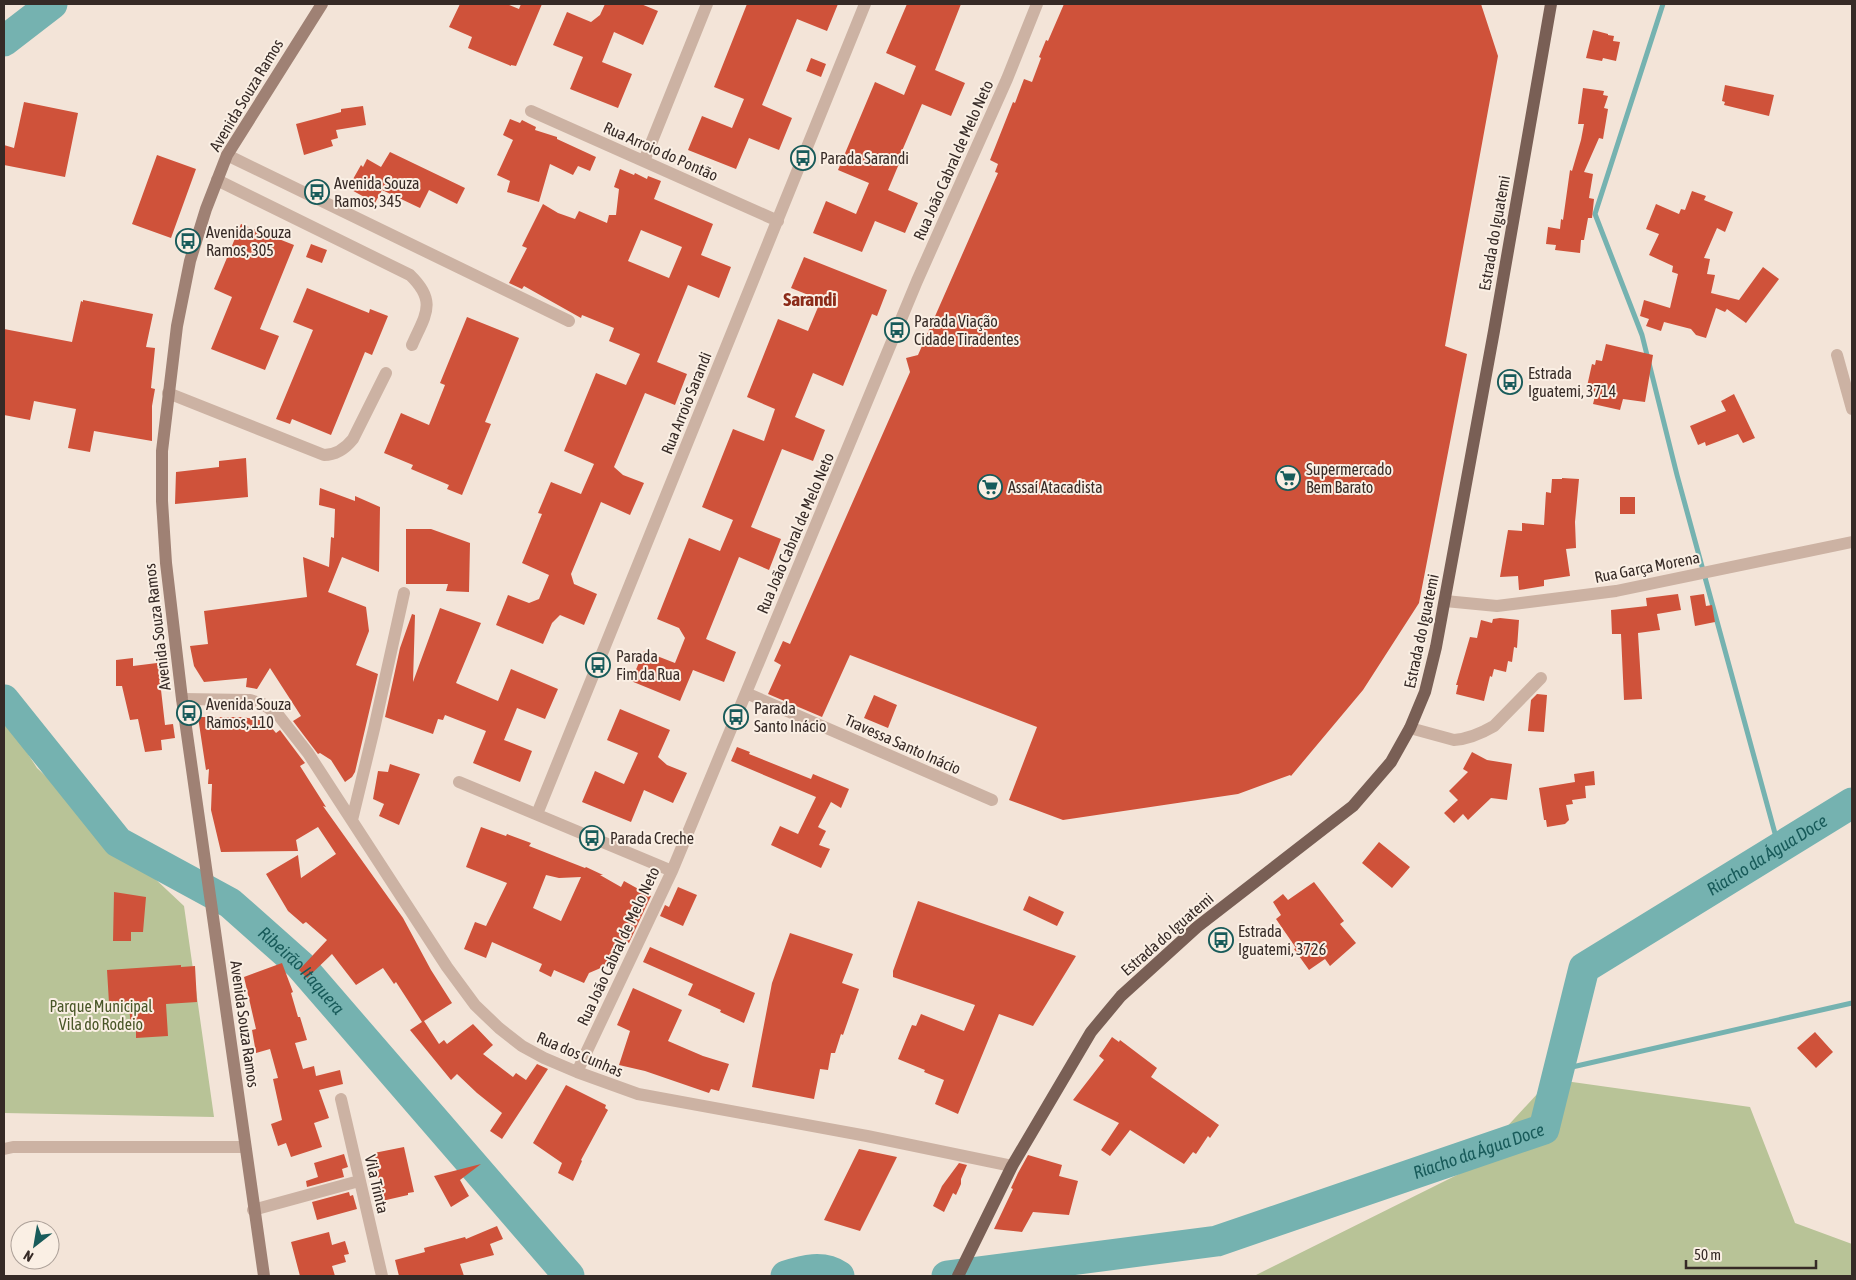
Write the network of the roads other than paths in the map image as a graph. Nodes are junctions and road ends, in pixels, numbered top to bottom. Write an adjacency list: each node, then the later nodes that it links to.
1 (322, 4): 7 (street, Avenida Souza Ramos)
2 (707, 4): 8 (street)
3 (865, 4): 10 (street, Rua Arroio Sarandi)
4 (1037, 4): 21 (street, Rua João Cabral de Melo Neto)
5 (1551, 4): 19 (main road, Estrada do Iguatemi)
6 (531, 111): 8 (street, Rua Arroio do Pontão)
7 (227, 155): 9 (street, Avenida Souza Ramos); 11 (street)
8 (644, 161): 10 (street, Rua Arroio do Pontão)
9 (217, 180): 12 (street); 15 (street, Avenida Souza Ramos)
10 (778, 221): 26 (street, Rua Arroio Sarandi)
11 (569, 321)
12 (412, 346)
13 (1837, 355): 16 (street)
14 (386, 373): 15 (street)
15 (168, 393): 22 (street, Avenida Souza Ramos)
16 (1852, 409)
17 (1852, 542): 19 (street, Rua Garça Morena)
18 (404, 593): 27 (street)
19 (1445, 601): 23 (main road, Estrada do Iguatemi)
20 (1541, 678): 23 (street)
21 (746, 693): 25 (street, Travessa Santo Inácio); 28 (street, Rua João Cabral de Melo Neto)
22 (182, 699): 27 (street, Rua dos Cunhas); 31 (street, Avenida Souza Ramos)
23 (1410, 728): 33 (main road, Estrada do Iguatemi)
24 (459, 782): 26 (street)
25 (992, 800)
26 (537, 814): 28 (street)
27 (352, 820): 29 (street, Rua dos Cunhas)
28 (672, 871): 29 (street, Rua João Cabral de Melo Neto)
29 (577, 1072): 33 (street, Rua dos Cunhas)
30 (341, 1099): 34 (street, Vila Trinta)
31 (245, 1147): 32 (street); 35 (street, Avenida Souza Ramos)
32 (4, 1149)
33 (1012, 1166): 38 (main road, Estrada do Iguatemi)
34 (360, 1181): 35 (street); 37 (street, Vila Trinta)
35 (254, 1210): 36 (street, Avenida Souza Ramos)
36 (264, 1276)
37 (382, 1276)
38 (958, 1276)

